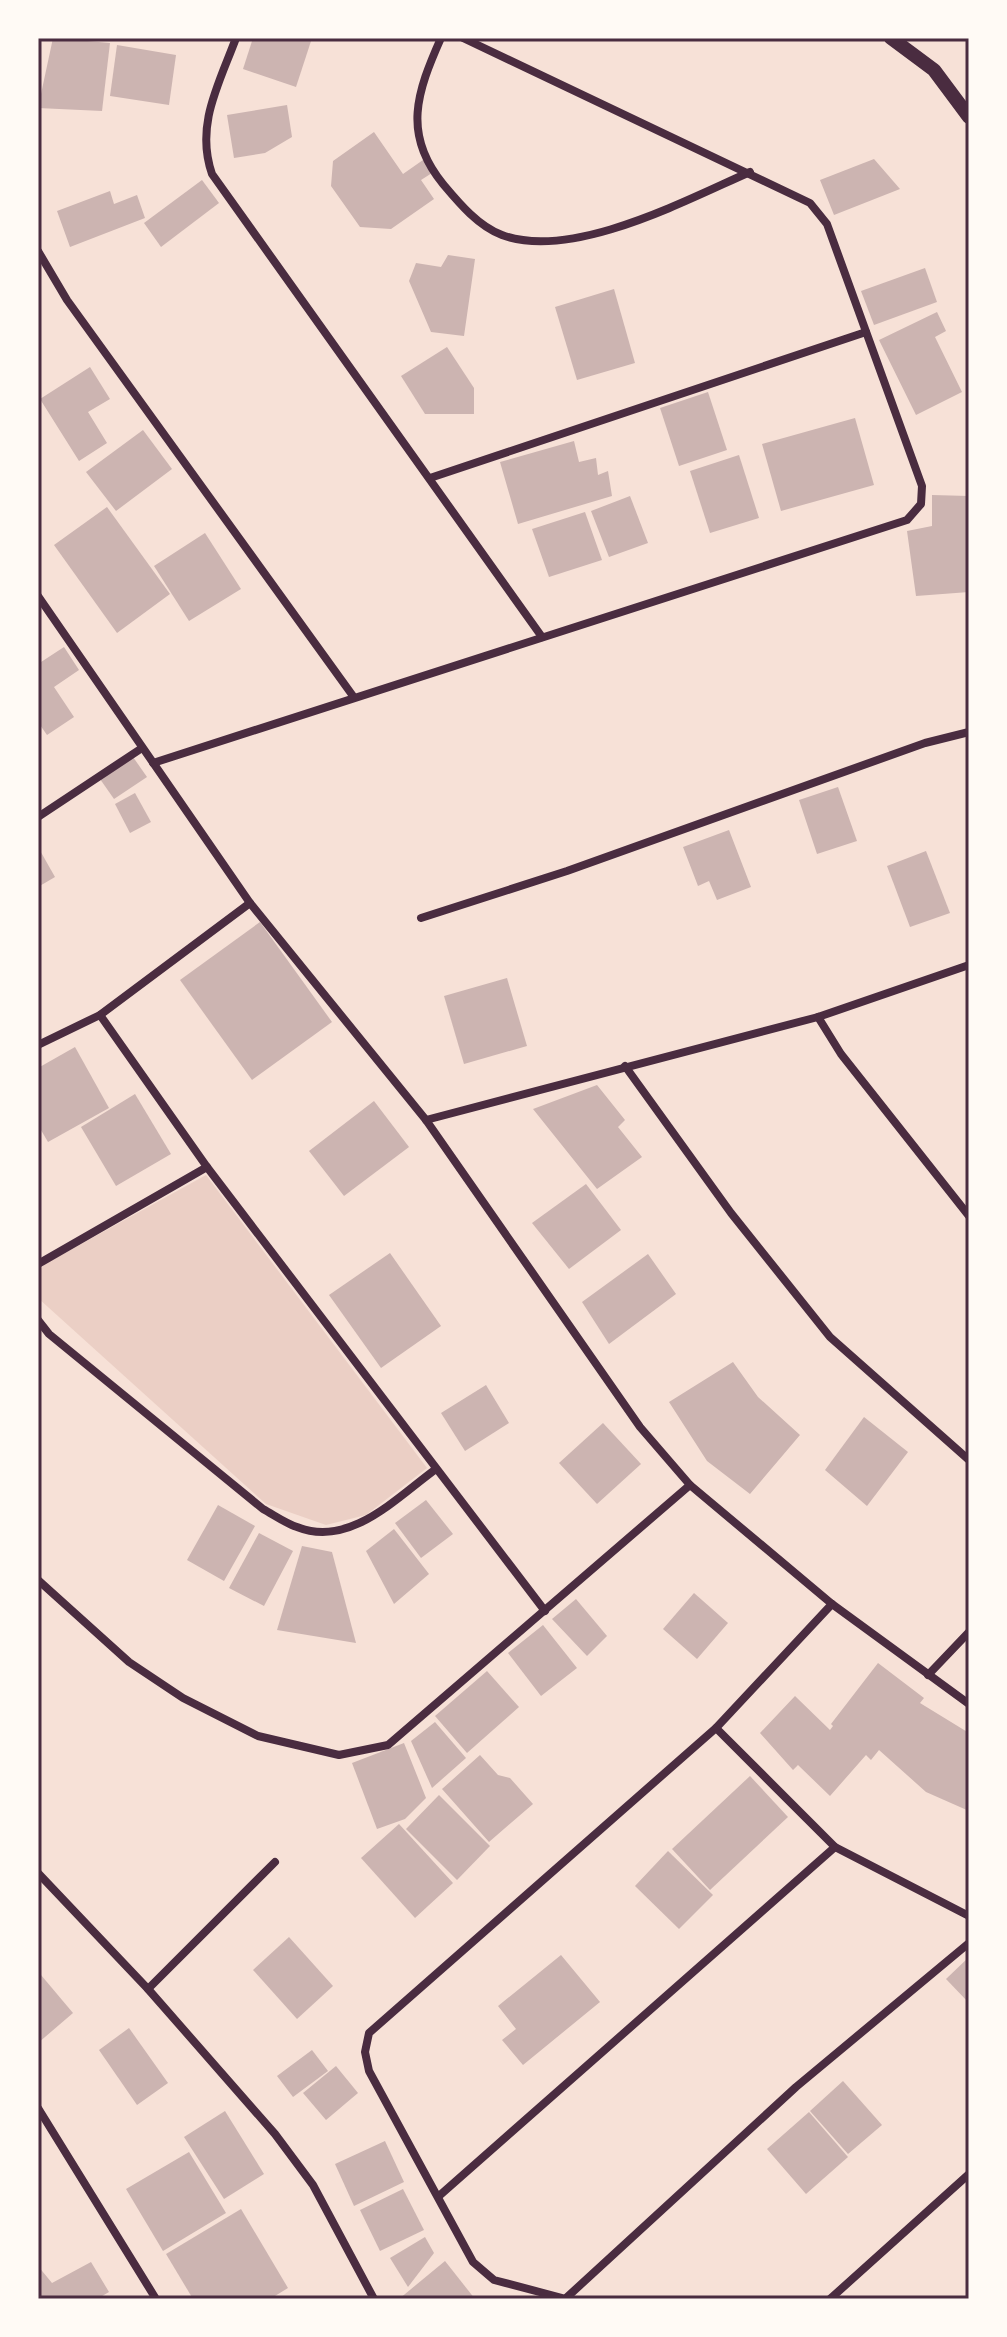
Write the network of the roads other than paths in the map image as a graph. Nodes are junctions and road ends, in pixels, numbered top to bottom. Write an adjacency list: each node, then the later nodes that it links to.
1 (236, 38): 9 (street)
2 (441, 38): 6 (street)
3 (463, 38): 6 (street)
4 (891, 38): 5 (street)
5 (969, 117)
6 (750, 172): 8 (street)
7 (38, 251): 12 (street)
8 (866, 332): 9 (street); 11 (street)
9 (430, 478): 11 (street)
10 (38, 596): 14 (street)
11 (542, 637): 12 (street)
12 (353, 696): 15 (street)
13 (969, 732): 18 (street)
14 (142, 748): 15 (street); 16 (street)
15 (153, 763): 17 (street)
16 (38, 817)
17 (250, 903): 20 (street); 24 (street)
18 (421, 918)
19 (969, 965): 21 (street)
20 (100, 1015): 22 (street); 25 (street)
21 (818, 1017): 23 (street); 26 (street)
22 (38, 1045)
23 (625, 1066): 24 (street); 29 (street)
24 (426, 1120): 31 (street)
25 (207, 1167): 27 (street); 30 (street)
26 (969, 1216)
27 (38, 1264)
28 (38, 1320): 30 (street)
29 (969, 1460)
30 (436, 1469): 34 (street)
31 (690, 1485): 33 (street); 34 (street)
32 (38, 1580): 34 (street)
33 (832, 1604): 36 (street); 38 (street)
34 (545, 1611)
35 (969, 1632): 36 (street)
36 (928, 1675): 37 (street)
37 (969, 1704)
38 (716, 1728): 39 (street); 47 (street)
39 (835, 1847): 42 (street); 47 (street)
40 (275, 1862): 44 (street)
41 (38, 1873): 44 (street)
42 (969, 1916)
43 (969, 1943): 50 (street)
44 (148, 1989): 49 (street)
45 (38, 2108): 48 (street)
46 (969, 2174): 51 (street)
47 (439, 2196): 50 (street)
48 (156, 2299)
49 (374, 2299)
50 (565, 2299)
51 (830, 2299)

